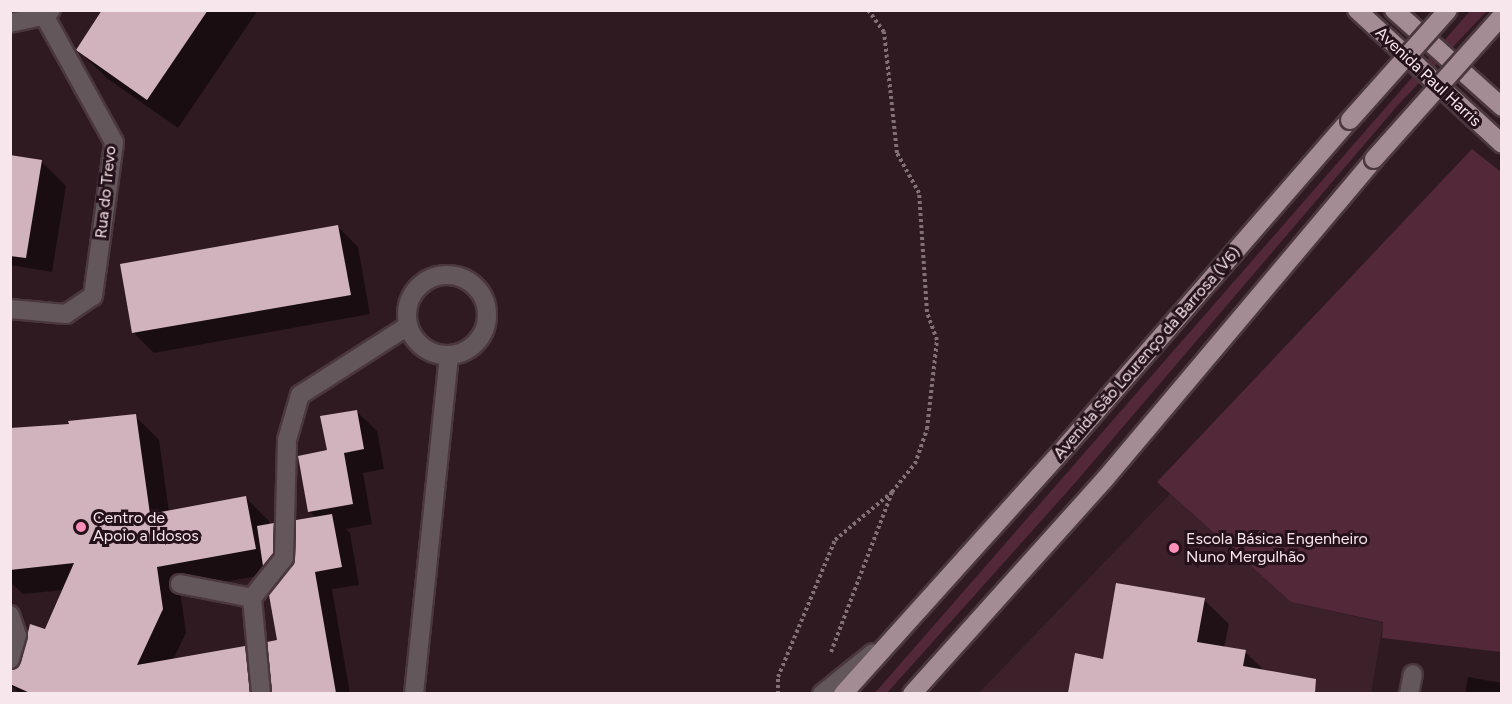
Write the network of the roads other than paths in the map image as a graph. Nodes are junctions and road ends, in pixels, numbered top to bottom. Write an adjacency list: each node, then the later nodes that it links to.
1 (1357, 10): 8 (main road, Avenida Paul Harris)
2 (1394, 10): 7 (main road)
3 (1448, 10): 15 (main road, Avenida São Lourenço da Barrosa (V6), bridge)
4 (45, 12): 6 (street); 9 (street, Rua do Trevo)
5 (1502, 16): 18 (main road, bridge)
6 (10, 23)
7 (1502, 107)
8 (1500, 143)
9 (10, 309)
10 (408, 326): 11 (street); 11 (street); 13 (street)
11 (448, 356): 20 (street)
12 (180, 584): 13 (street)
13 (252, 598): 19 (street)
14 (10, 615): 16 (street)
15 (893, 638): 21 (street); 22 (main road, Avenida São Lourenço da Barrosa (V6))
16 (10, 659)
17 (1413, 674): 24 (street)
18 (925, 685): 23 (main road)
19 (261, 693)
20 (414, 693)
21 (822, 693)
22 (843, 693)
23 (912, 693)
24 (1409, 693)

